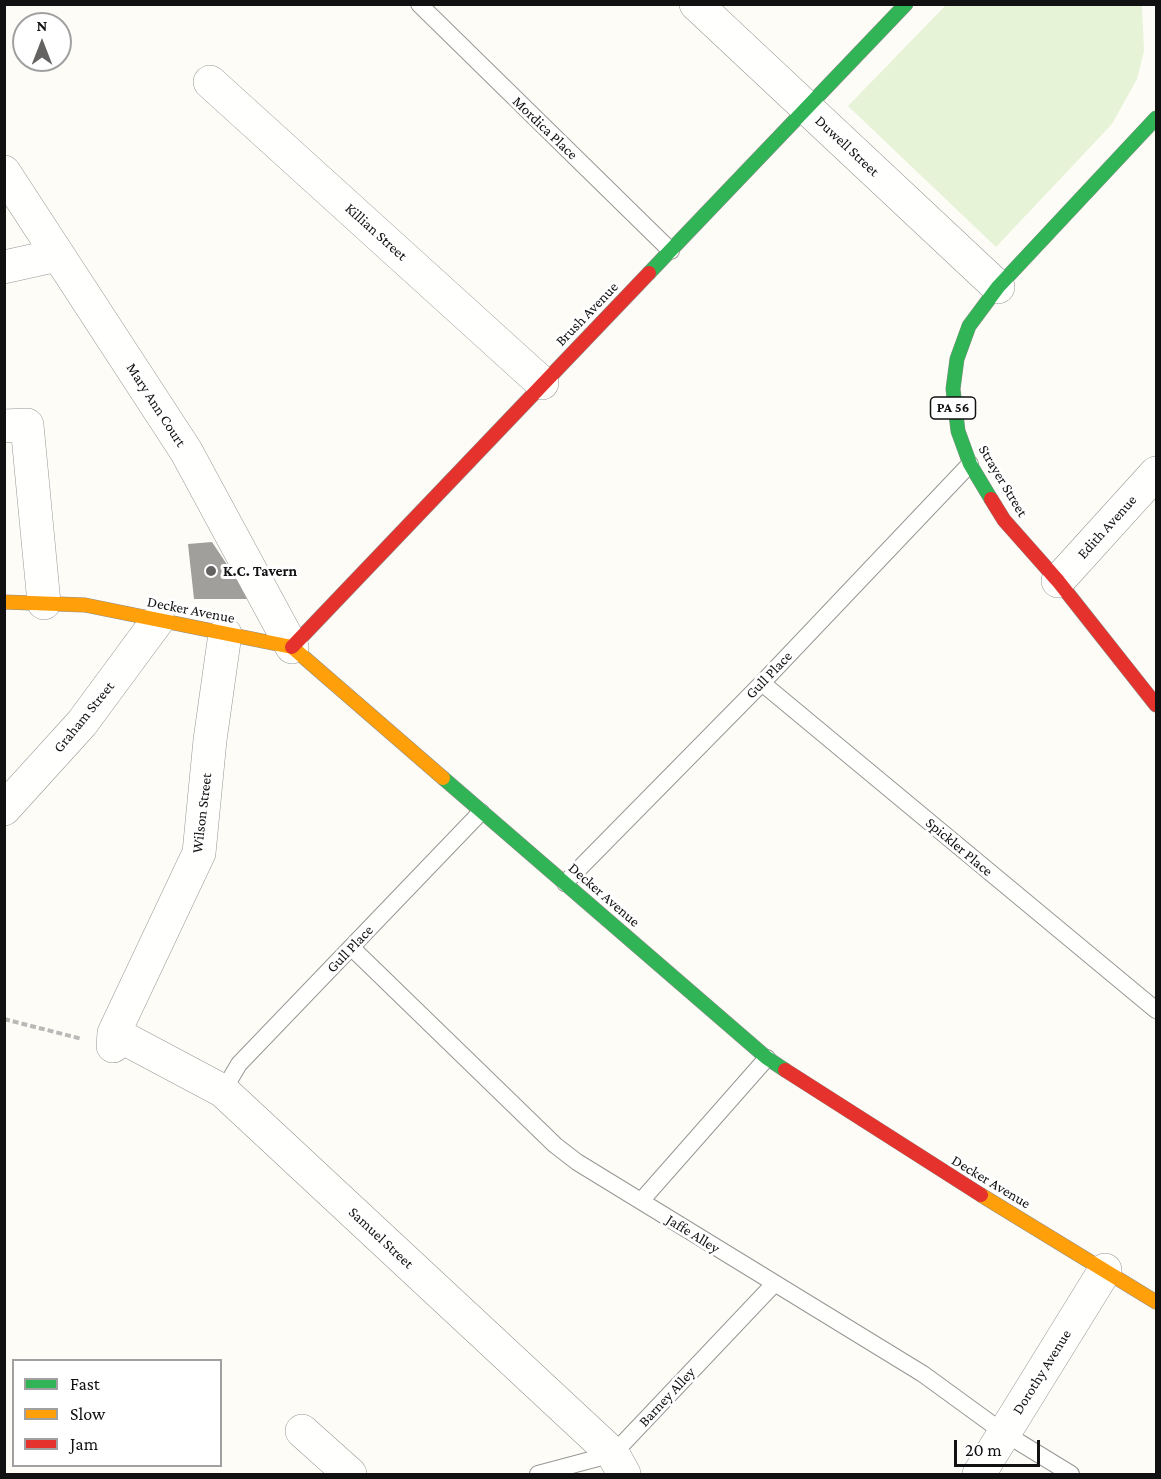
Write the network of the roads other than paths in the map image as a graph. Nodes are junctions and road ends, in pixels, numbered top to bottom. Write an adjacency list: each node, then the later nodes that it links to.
1 (419, 4): 8 (lane, Mordica Place)
2 (696, 4): 5 (street, Duwell Street)
3 (906, 4): 5 (main road, Brush Avenue)
4 (210, 82): 12 (street, Killian Street)
5 (808, 110): 8 (main road, Brush Avenue); 11 (street, Duwell Street)
6 (1156, 118): 11 (main road, Strayer Street / PA 56)
7 (4, 172): 9 (street, Mary Ann Court)
8 (671, 251): 12 (main road, Brush Avenue)
9 (58, 255): 10 (street); 21 (street, Mary Ann Court)
10 (4, 267)
11 (998, 287): 14 (main road, Strayer Street / PA 56)
12 (542, 383): 21 (main road, Brush Avenue)
13 (16, 426): 18 (street)
14 (970, 464): 16 (main road, Strayer Street / PA 56); 22 (lane, Gull Place)
15 (1156, 473): 16 (street, Edith Avenue)
16 (1058, 581): 23 (main road, Strayer Street / PA 56)
17 (4, 602): 18 (main road, Decker Avenue)
18 (44, 603): 19 (main road, Decker Avenue)
19 (158, 620): 20 (main road, Decker Avenue); 24 (street, Graham Street)
20 (225, 634): 21 (main road, Decker Avenue); 29 (street, Wilson Street)
21 (292, 647): 25 (main road, Decker Avenue)
22 (762, 683): 26 (lane, Gull Place); 28 (lane, Spickler Place)
23 (1156, 705)
24 (4, 809)
25 (481, 812): 26 (main road, Decker Avenue); 27 (lane, Gull Place)
26 (565, 883): 30 (main road, Decker Avenue)
27 (352, 948): 31 (lane, Gull Place); 32 (lane, Jaffe Alley)
28 (1156, 1011)
29 (113, 1040): 31 (street, Samuel Street)
30 (767, 1058): 32 (lane); 33 (main road, Decker Avenue)
31 (223, 1091): 38 (street, Samuel Street)
32 (640, 1201): 34 (lane, Jaffe Alley)
33 (1105, 1270): 35 (main road, Decker Avenue); 37 (street, Dorothy Avenue)
34 (774, 1284): 37 (lane, Jaffe Alley); 38 (lane, Barney Alley)
35 (1156, 1302)
36 (302, 1431): 39 (street)
37 (1004, 1433): 41 (street, Dorothy Avenue); 42 (lane, Jaffe Alley)
38 (618, 1464): 40 (lane)
39 (350, 1474)
40 (538, 1474)
41 (979, 1474)
42 (1071, 1474)

